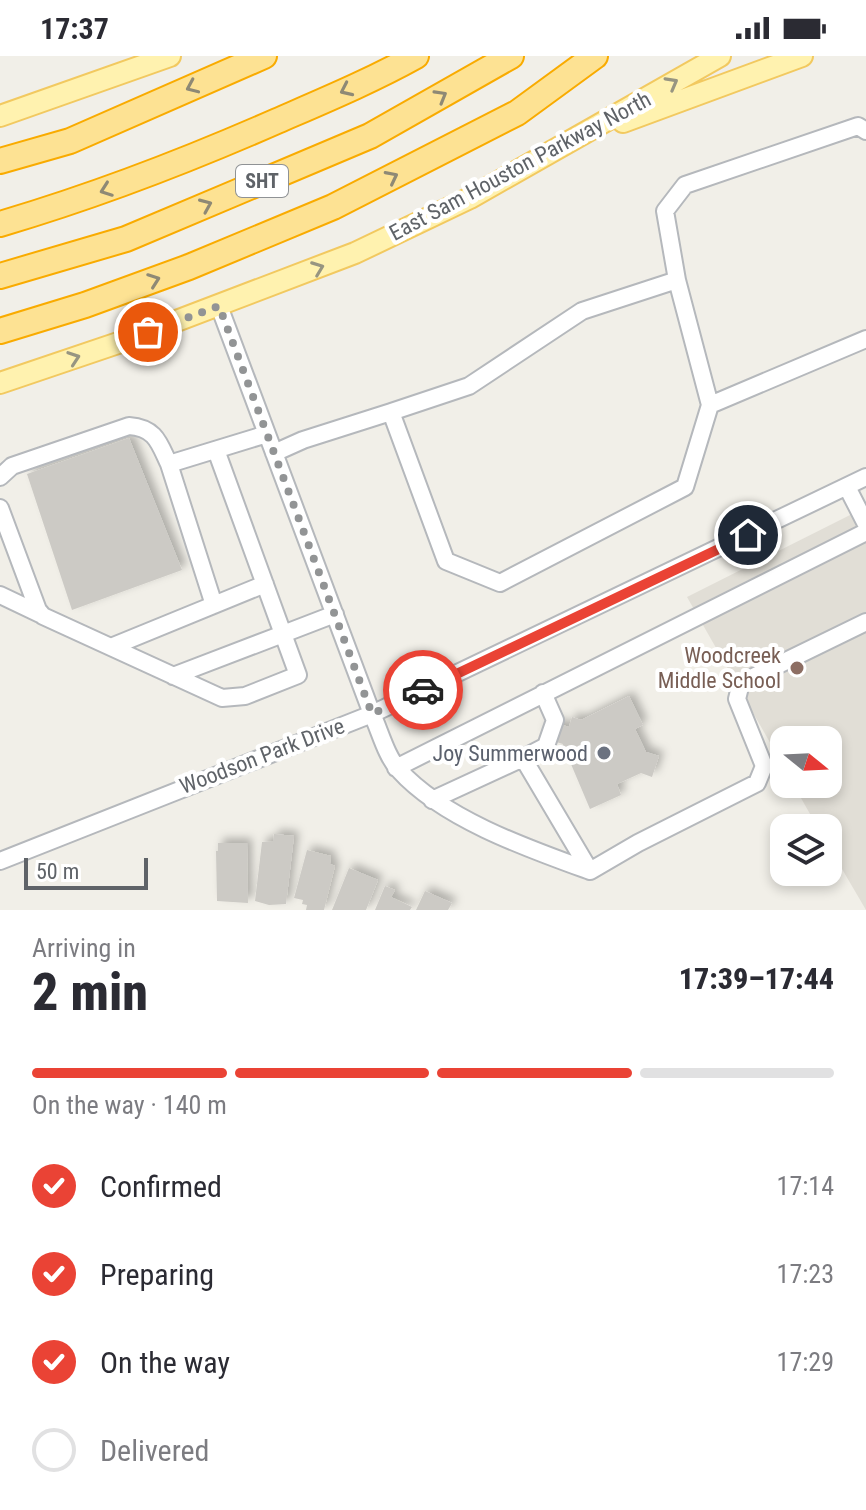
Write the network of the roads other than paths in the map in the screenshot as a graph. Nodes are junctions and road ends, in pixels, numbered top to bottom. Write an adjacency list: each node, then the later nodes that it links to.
1 (170, 56): 8 (main road)
2 (264, 56): 11 (highway, one-way to 11)
3 (416, 56): 12 (highway, SHT, one-way to 12)
4 (511, 56): 13 (highway, SHT, one-way to 4)
5 (595, 56): 16 (highway, one-way to 5)
6 (720, 56): 10 (main road, East Sam Houston Parkway North, one-way to 6)
7 (802, 56): 10 (main road)
8 (0, 116)
9 (866, 131): 14 (street)
10 (563, 144): 15 (main road, East Sam Houston Parkway North, one-way to 10)
11 (0, 161)
12 (0, 224)
13 (0, 276)
14 (677, 280): 19 (street); 20 (street)
15 (219, 306): 18 (main road, East Sam Houston Parkway North, one-way to 15); 21 (street)
16 (0, 331)
17 (866, 339): 19 (street)
18 (0, 383)
19 (710, 405): 20 (street)
20 (391, 412): 23 (street)
21 (267, 434): 22 (street); 23 (street)
22 (216, 450): 24 (street); 31 (street)
23 (274, 453): 35 (street)
24 (169, 464): 25 (street); 33 (street)
25 (0, 477)
26 (866, 477): 27 (street, Woodson Park Drive)
27 (847, 487): 29 (street); 41 (street, Woodson Park Drive)
28 (0, 508): 34 (street)
29 (866, 524)
30 (866, 532): 40 (street)
31 (265, 584): 33 (street); 37 (street)
32 (0, 595): 34 (street)
33 (214, 605): 38 (street)
34 (40, 614): 38 (street)
35 (335, 614): 37 (street); 41 (street)
36 (866, 622): 46 (street)
37 (283, 634): 39 (street); 39 (street)
38 (111, 647): 39 (street)
39 (173, 676)
40 (543, 693): 42 (street); 43 (street)
41 (372, 714): 43 (street); 45 (street, Woodson Park Drive)
42 (523, 758): 44 (street); 46 (street)
43 (396, 768): 44 (street)
44 (432, 800): 46 (street)
45 (0, 861)
46 (590, 871)

